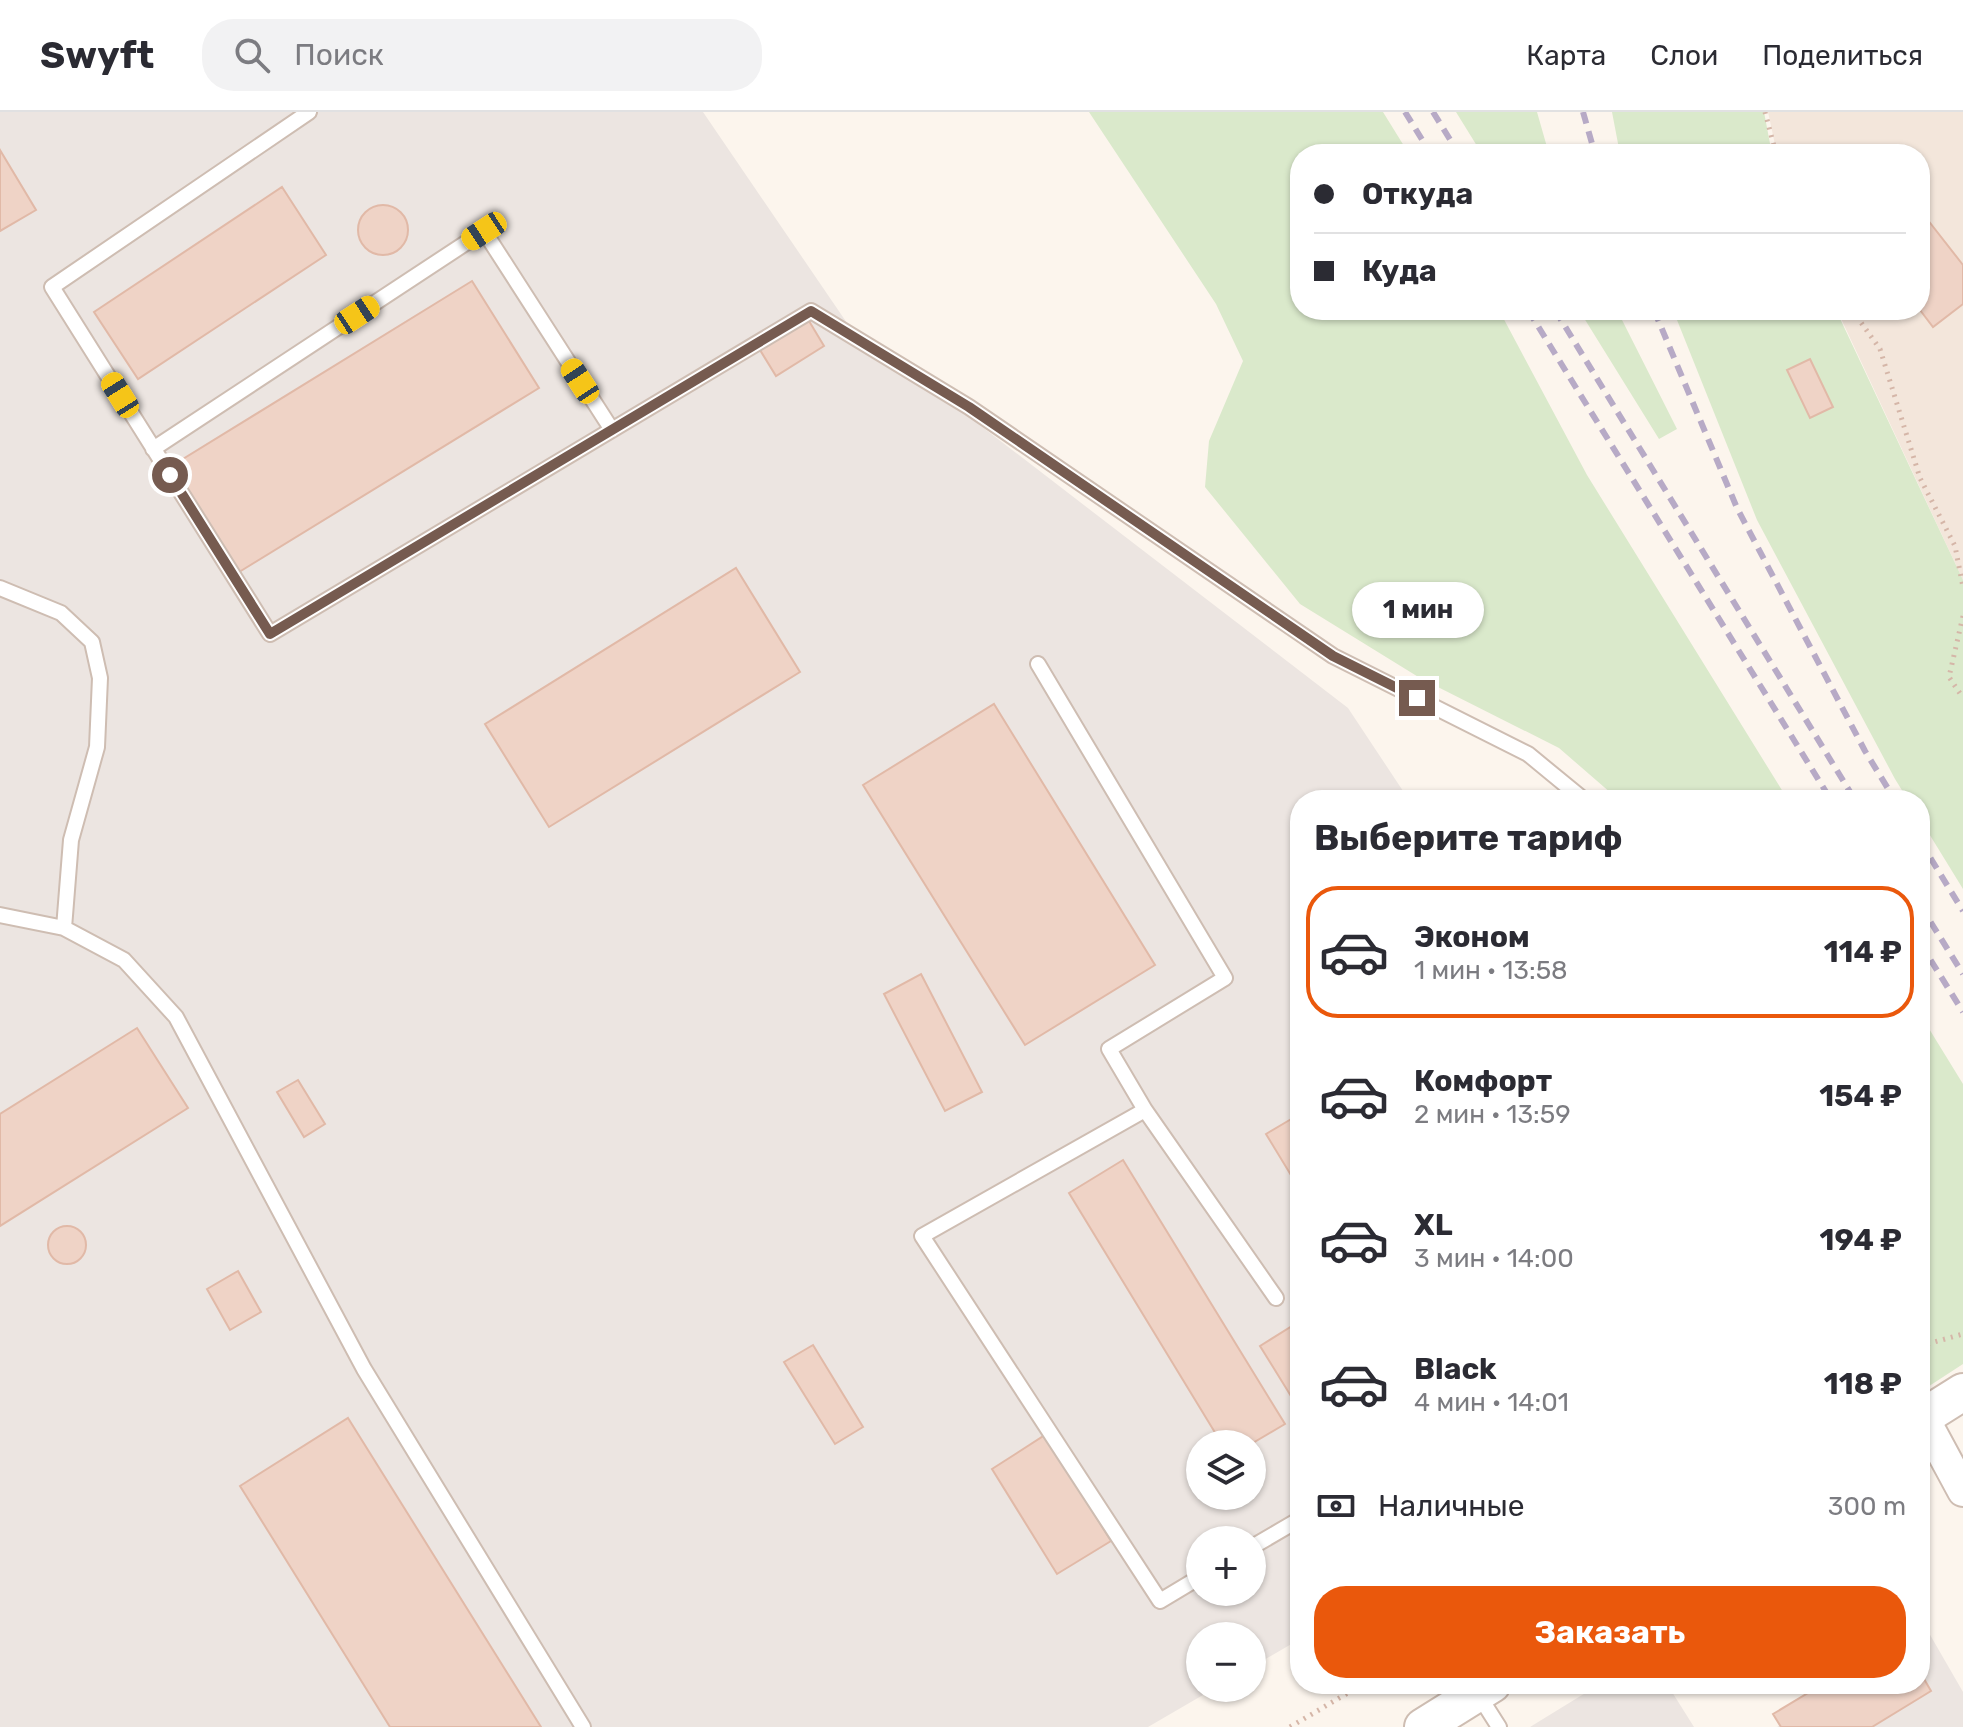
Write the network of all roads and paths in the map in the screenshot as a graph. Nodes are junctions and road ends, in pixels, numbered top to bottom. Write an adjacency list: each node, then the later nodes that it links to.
1 (309, 112): 6 (lane)
2 (1765, 112): 3 (path)
3 (1773, 144)
4 (1859, 320): 7 (path)
5 (612, 430): 6 (lane); 6 (lane); 12 (lane)
6 (153, 449)
7 (1963, 587)
8 (0, 588): 14 (lane)
9 (1963, 616): 11 (path)
10 (1038, 664): 15 (lane)
11 (1963, 698)
12 (1572, 790)
13 (0, 915): 14 (lane)
14 (64, 928): 29 (lane)
15 (1145, 1110): 16 (lane); 25 (lane)
16 (1276, 1298)
17 (1963, 1334): 18 (path)
18 (1930, 1343)
19 (1963, 1392): 20 (street)
20 (1930, 1413)
21 (1930, 1432): 22 (street)
22 (1963, 1491)
23 (1290, 1525): 24 (lane)
24 (1266, 1539)
25 (1186, 1585)
26 (1346, 1694): 30 (path)
27 (1475, 1694): 31 (street)
28 (1487, 1694): 32 (lane)
29 (583, 1727)
30 (1290, 1727)
31 (1423, 1727)
32 (1499, 1727)

